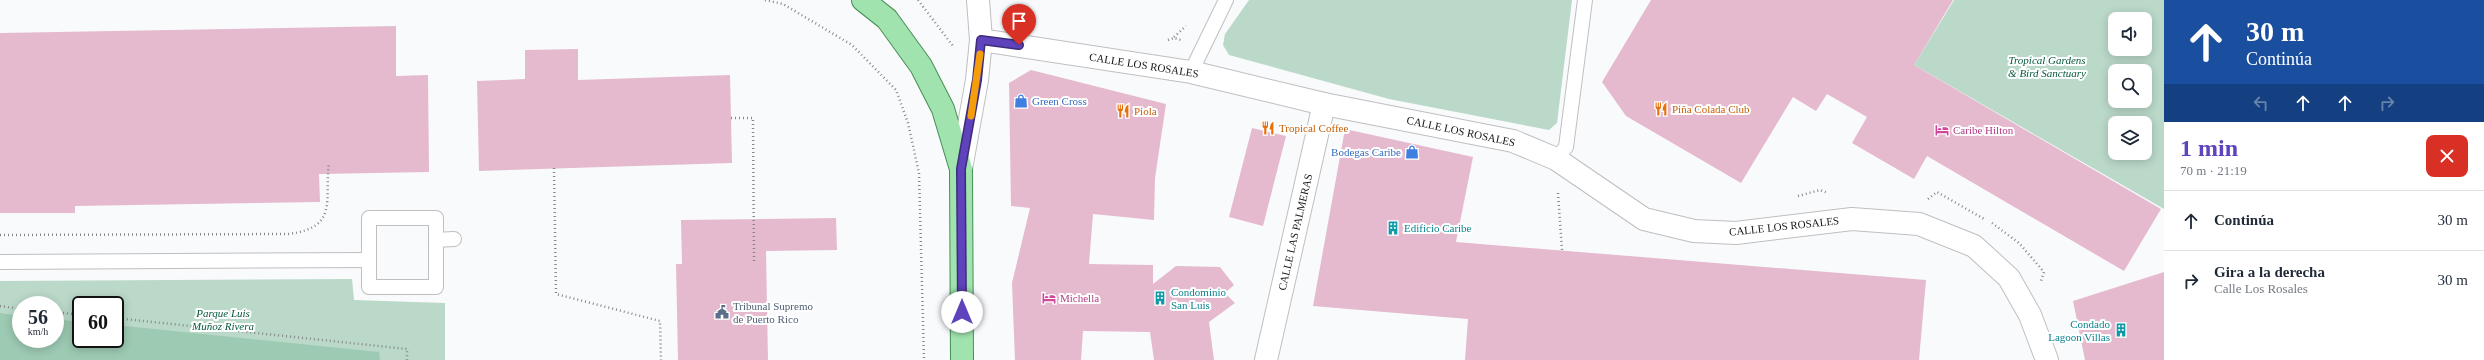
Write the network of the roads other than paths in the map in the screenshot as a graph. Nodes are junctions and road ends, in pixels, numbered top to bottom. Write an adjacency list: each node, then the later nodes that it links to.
1 (863, 0): 9 (main road)
2 (978, 0): 5 (street)
3 (1226, 0): 6 (lane)
4 (1585, 0): 8 (lane)
5 (981, 40): 6 (street, CALLE LOS ROSALES); 9 (street)
6 (1191, 72): 7 (street, CALLE LOS ROSALES)
7 (1324, 104): 8 (street, CALLE LOS ROSALES); 15 (street, CALLE LAS PALMERAS)
8 (1556, 159): 16 (street, CALLE LOS ROSALES)
9 (961, 169): 14 (main road)
10 (454, 239): 11 (lane)
11 (436, 240): 12 (lane); 12 (lane)
12 (368, 260): 13 (lane)
13 (0, 262)
14 (962, 360)
15 (1266, 360)
16 (2048, 360)

